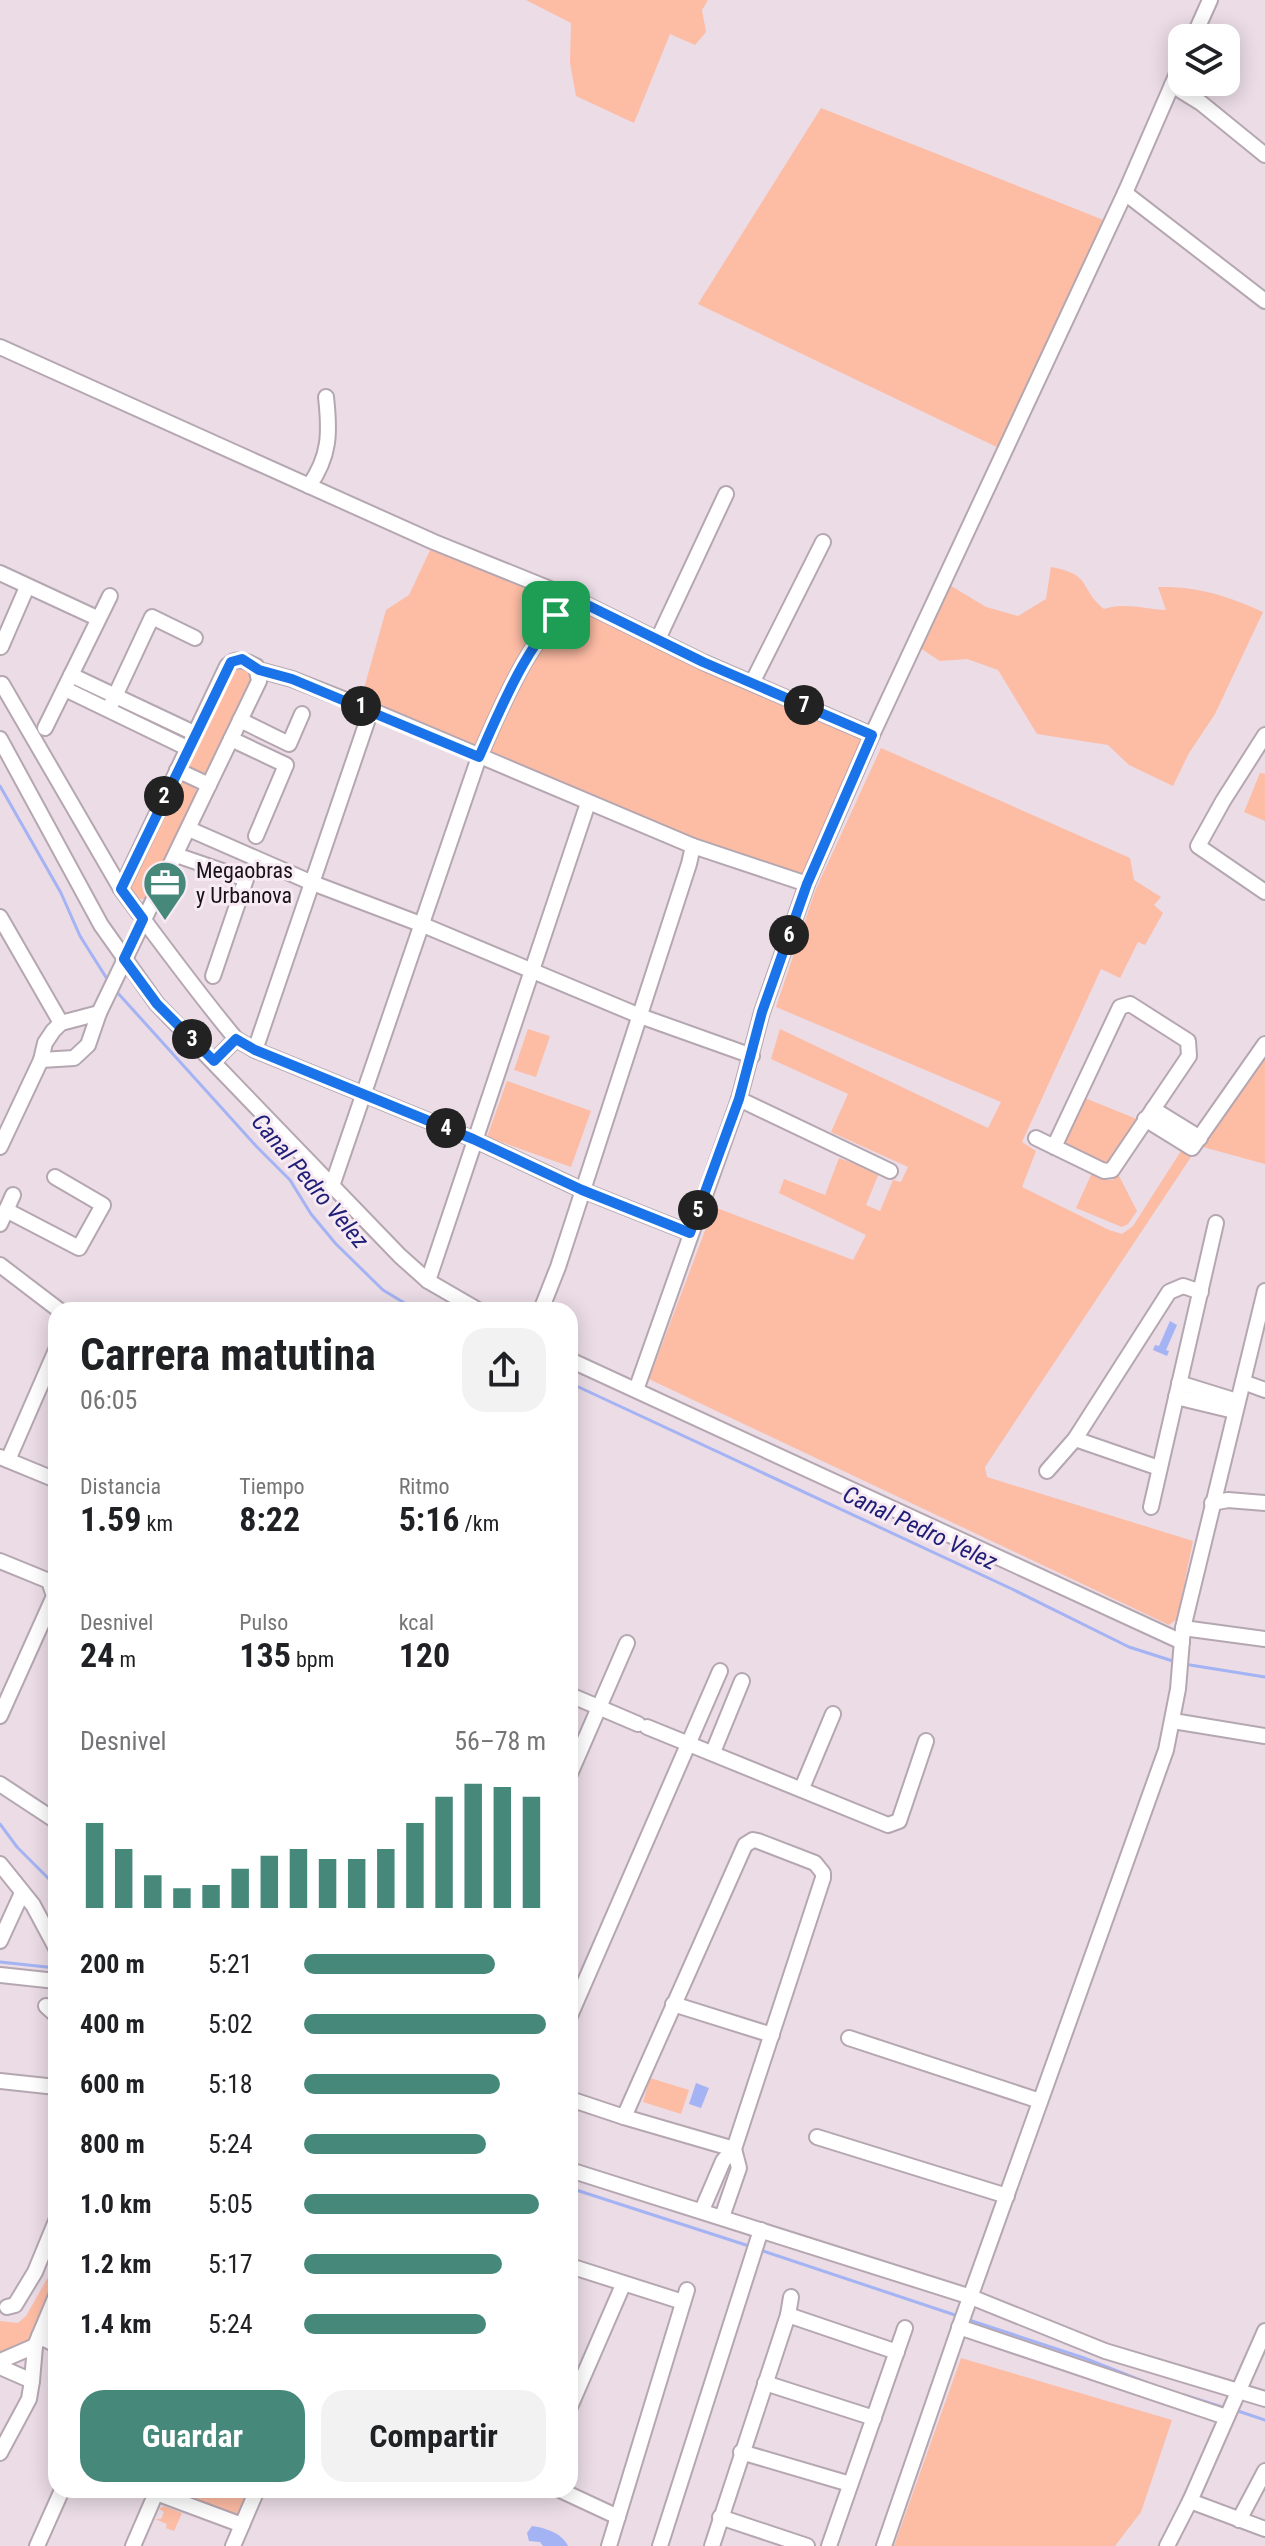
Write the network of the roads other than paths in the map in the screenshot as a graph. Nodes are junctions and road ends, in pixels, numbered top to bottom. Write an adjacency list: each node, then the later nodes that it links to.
1 (1210, 0): 2 (street)
2 (1199, 24)
3 (1168, 94): 6 (street)
4 (1190, 96): 5 (street)
5 (1265, 155)
6 (1125, 193): 7 (street); 31 (street)
7 (1265, 301)
8 (0, 347): 10 (street)
9 (326, 397): 10 (street)
10 (309, 486): 16 (street)
11 (726, 494): 19 (street)
12 (823, 542): 23 (street)
13 (0, 573): 14 (street)
14 (27, 587): 17 (street); 20 (street)
15 (110, 596): 17 (street)
16 (575, 599): 19 (street); 36 (street)
17 (97, 618): 22 (street)
18 (195, 638): 25 (street)
19 (658, 639): 23 (street)
20 (1, 647)
21 (259, 670): 26 (street); 28 (street); 30 (street)
22 (68, 682): 25 (street); 29 (street)
23 (752, 683): 31 (street)
24 (2, 684): 46 (street)
25 (112, 702): 30 (street); 35 (street)
26 (371, 710): 36 (street); 44 (street)
27 (302, 714): 28 (street)
28 (240, 720): 34 (street)
29 (45, 728)
30 (194, 733): 35 (street)
31 (872, 735): 45 (street)
32 (1265, 735): 47 (street)
33 (0, 739): 51 (street)
34 (231, 739): 38 (street); 41 (street)
35 (187, 748): 37 (street)
36 (479, 757): 39 (street); 50 (street)
37 (177, 770): 38 (street); 46 (street)
38 (209, 785): 40 (street)
39 (588, 803): 42 (street); 52 (street)
40 (189, 829): 43 (street); 44 (street)
41 (256, 836)
42 (693, 846): 45 (street); 55 (street)
43 (176, 855): 49 (street); 53 (street)
44 (310, 882): 50 (street); 59 (street)
45 (807, 884): 60 (street)
46 (121, 889): 49 (street)
47 (1265, 892)
48 (0, 917): 56 (street)
49 (143, 919): 51 (street); 57 (street)
50 (423, 925): 52 (street); 63 (street)
51 (124, 959): 54 (street); 62 (street)
52 (531, 972): 55 (street); 67 (street)
53 (213, 976)
54 (99, 1013): 56 (street); 61 (street)
55 (640, 1016): 60 (street); 73 (street)
56 (61, 1023): 61 (street)
57 (236, 1039): 59 (street); 62 (street)
58 (1265, 1044): 65 (street)
59 (255, 1050): 63 (street)
60 (752, 1056): 64 (street)
61 (41, 1060): 68 (street)
62 (214, 1061): 72 (street)
63 (364, 1094): 67 (street); 72 (street)
64 (739, 1099): 70 (street); 77 (street)
65 (1149, 1114): 69 (street); 69 (street)
66 (1036, 1138): 69 (street)
67 (473, 1139): 73 (street); 79 (street)
68 (0, 1147)
69 (1054, 1147)
70 (890, 1171)
71 (55, 1177): 75 (street)
72 (332, 1186): 79 (street)
73 (582, 1190): 77 (street); 84 (street)
74 (13, 1195): 75 (street)
75 (3, 1217)
76 (1216, 1223): 81 (street)
77 (690, 1233): 88 (street)
78 (0, 1265): 82 (street)
79 (428, 1281): 83 (street)
80 (1265, 1291): 87 (street)
81 (1201, 1292): 89 (street); 92 (street)
82 (49, 1302)
83 (464, 1302)
84 (544, 1302)
85 (578, 1364): 88 (street)
86 (48, 1367): 93 (street)
87 (1243, 1382): 90 (street); 91 (street)
88 (636, 1390): 104 (street)
89 (1178, 1390): 91 (street); 94 (street)
90 (1265, 1390)
91 (1236, 1406): 97 (street)
92 (1075, 1439): 94 (street); 95 (street)
93 (4, 1458): 96 (street)
94 (1159, 1468): 99 (street)
95 (1047, 1471)
96 (48, 1477)
97 (1212, 1503): 98 (street); 104 (street)
98 (1265, 1503)
99 (1151, 1507)
100 (0, 1561): 101 (street)
101 (48, 1581)
102 (48, 1609): 111 (street)
103 (1265, 1639): 104 (street)
104 (1182, 1642): 112 (street)
105 (627, 1643): 109 (street)
106 (720, 1671): 115 (street)
107 (742, 1681): 116 (street)
108 (578, 1698): 109 (street)
109 (599, 1707): 115 (street); 117 (street)
110 (833, 1714): 119 (street)
111 (0, 1716)
112 (1173, 1721): 113 (street); 133 (street)
113 (1265, 1736)
114 (926, 1741): 119 (street)
115 (689, 1744): 116 (street); 127 (street)
116 (713, 1752): 119 (street)
117 (578, 1756)
118 (0, 1784): 120 (street)
119 (802, 1788)
120 (48, 1814)
121 (0, 1864): 122 (street)
122 (22, 1893): 123 (street); 124 (street)
123 (48, 1933)
124 (0, 1941)
125 (0, 1975): 126 (street)
126 (48, 1980)
127 (578, 1998)
128 (673, 2004): 129 (street); 129 (street); 135 (street)
129 (772, 2035): 137 (street)
130 (849, 2038): 133 (street)
131 (0, 2081): 132 (street)
132 (48, 2086)
133 (1040, 2101): 139 (street)
134 (578, 2102): 135 (street)
135 (624, 2117): 137 (street)
136 (817, 2137): 139 (street)
137 (734, 2149): 140 (street); 141 (street)
138 (578, 2172): 140 (street)
139 (1007, 2196): 148 (street)
140 (702, 2210): 141 (street)
141 (722, 2217): 143 (street)
142 (48, 2240): 147 (street)
143 (758, 2241): 148 (street); 183 (street)
144 (578, 2269): 145 (street)
145 (623, 2285): 159 (street); 174 (street)
146 (791, 2297): 150 (street)
147 (7, 2307)
148 (965, 2313): 160 (street); 162 (street); 187 (street)
149 (48, 2315): 153 (street)
150 (788, 2315): 155 (street); 158 (street)
151 (905, 2328): 155 (street)
152 (1265, 2331): 160 (street)
153 (37, 2341): 154 (street); 156 (street); 157 (street)
154 (48, 2343)
155 (897, 2352): 163 (street)
156 (0, 2364): 157 (street)
157 (32, 2381): 165 (street)
158 (765, 2383): 163 (street); 164 (street)
159 (578, 2389)
160 (1238, 2390): 161 (street); 162 (street)
161 (1265, 2399)
162 (1226, 2417): 173 (street)
163 (874, 2418): 167 (street)
164 (741, 2452): 167 (street); 175 (street)
165 (0, 2453)
166 (1265, 2471): 176 (street)
167 (850, 2484): 186 (street)
168 (58, 2498): 179 (street)
169 (150, 2498): 180 (street)
170 (168, 2498): 177 (street)
171 (254, 2498): 177 (street)
172 (577, 2498): 174 (street)
173 (1190, 2501): 176 (street); 188 (street)
174 (618, 2517): 182 (street)
175 (720, 2517): 184 (street); 185 (street)
176 (1239, 2520): 178 (street)
177 (242, 2525): 181 (street)
178 (1265, 2529)
179 (37, 2546)
180 (133, 2546)
181 (233, 2546)
182 (609, 2546)
183 (660, 2546)
184 (712, 2546)
185 (807, 2546)
186 (829, 2546)
187 (884, 2546)
188 (1167, 2546)

